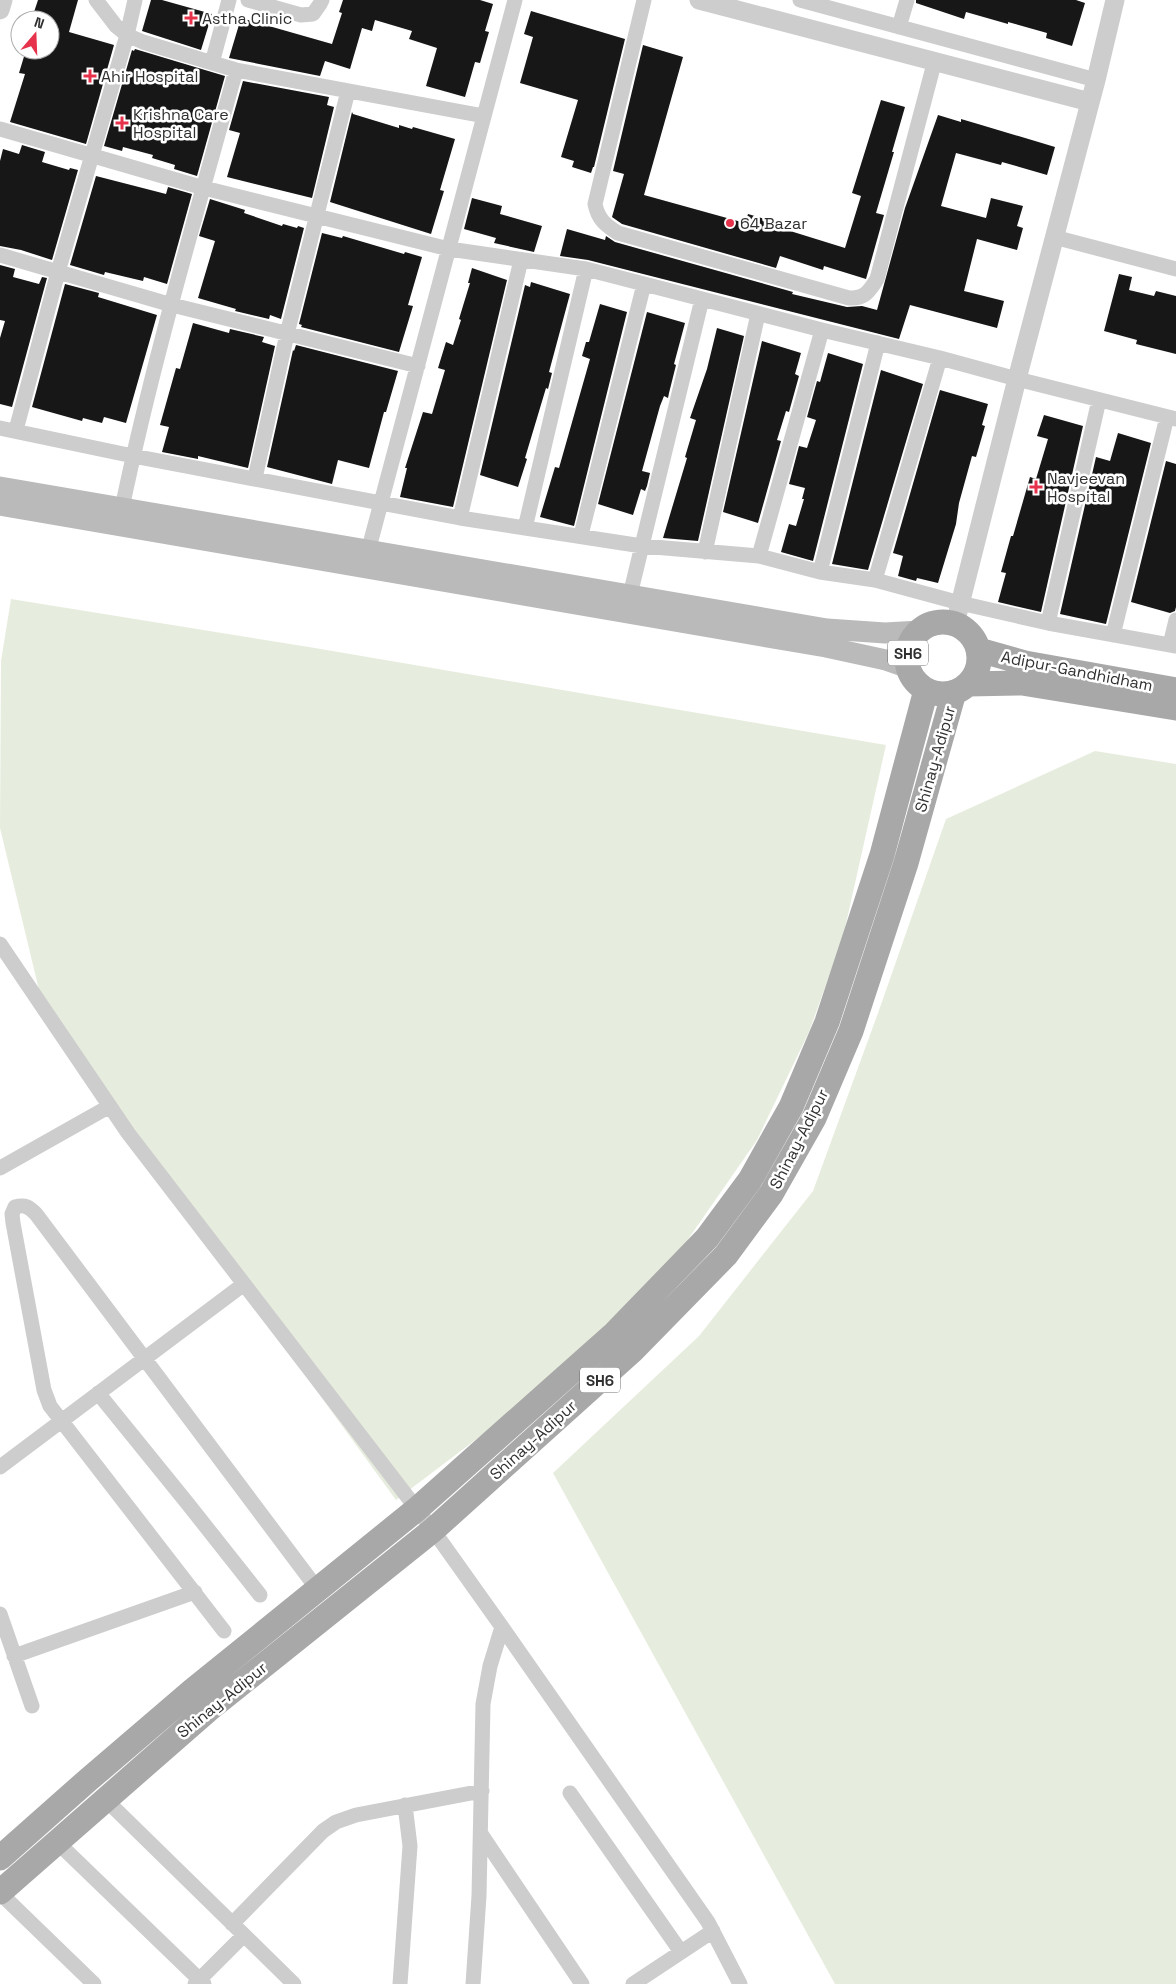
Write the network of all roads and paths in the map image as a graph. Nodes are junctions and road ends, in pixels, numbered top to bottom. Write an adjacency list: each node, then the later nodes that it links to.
1 (3, 0): 13 (street)
2 (96, 0): 15 (street)
3 (135, 0): 15 (street)
4 (229, 0): 17 (street)
5 (248, 0): 6 (street)
6 (322, 0)
7 (515, 0): 22 (street)
8 (644, 0): 16 (street)
9 (699, 0): 16 (street)
10 (800, 0): 14 (street)
11 (907, 0): 14 (street)
12 (1110, 1): 19 (street)
13 (0, 10)
14 (899, 27): 19 (street)
15 (127, 35): 17 (street); 24 (street)
16 (935, 60): 21 (street)
17 (212, 63): 18 (street)
18 (236, 70): 20 (street); 25 (street)
19 (1096, 80): 21 (street)
20 (348, 91): 22 (street); 26 (street)
21 (1090, 102): 27 (street)
22 (484, 116): 28 (street)
23 (0, 129): 24 (street)
24 (91, 156): 25 (street); 33 (street)
25 (204, 188): 26 (street); 36 (street)
26 (317, 216): 28 (street); 39 (street)
27 (1054, 237): 32 (street); 43 (street)
28 (449, 248): 30 (street); 42 (street)
29 (0, 255): 33 (street)
30 (521, 260): 31 (street); 54 (street)
31 (586, 269): 34 (street); 55 (street)
32 (1176, 269)
33 (58, 272): 36 (street); 47 (street)
34 (644, 284): 35 (street); 56 (street)
35 (702, 299): 37 (street); 57 (street)
36 (172, 305): 39 (street); 48 (street)
37 (758, 314): 38 (street); 58 (street)
38 (822, 330): 40 (street); 59 (street)
39 (287, 334): 42 (street); 49 (street)
40 (878, 343): 41 (street); 61 (street)
41 (940, 358): 43 (street); 62 (street)
42 (418, 366): 51 (street)
43 (1017, 379): 44 (street); 64 (street)
44 (1099, 400): 45 (street); 66 (street)
45 (1172, 418): 68 (street)
46 (0, 428): 47 (street)
47 (16, 430): 48 (street)
48 (133, 456): 49 (street); 53 (street)
49 (255, 478): 51 (street)
50 (0, 487): 53 (main road)
51 (381, 504): 54 (street); 60 (street)
52 (0, 505): 60 (main road)
53 (122, 508): 60 (main road)
54 (460, 518): 55 (street)
55 (525, 528): 56 (street)
56 (581, 535): 57 (street)
57 (642, 546): 58 (street); 63 (street)
58 (705, 552): 59 (street)
59 (759, 556): 61 (street)
60 (366, 559): 63 (main road); 71 (main road)
61 (820, 572): 62 (street)
62 (875, 580): 64 (street)
63 (630, 595): 67 (main road)
64 (957, 613): 66 (street); 67 (main road, SH6); 70 (main road)
65 (1176, 620): 69 (street)
66 (1048, 622): 68 (street)
67 (920, 631): 71 (main road, SH6)
68 (1113, 634): 69 (street)
69 (1173, 645)
70 (979, 650): 72 (main road, SH6); 74 (main road, Adipur-Gandhidham)
71 (909, 668): 73 (main road, SH6)
72 (961, 688): 73 (main road, SH6); 75 (main road, SH6); 85 (main road, Shinay-Adipur / SH6)
73 (926, 690): 84 (main road, Shinay-Adipur / SH6)
74 (1176, 690)
75 (1176, 708)
76 (0, 944): 77 (street)
77 (110, 1106): 78 (street); 79 (street)
78 (0, 1168)
79 (244, 1284): 80 (street); 84 (street)
80 (144, 1358): 81 (street); 82 (street); 86 (street)
81 (98, 1393): 82 (street); 88 (street)
82 (60, 1421): 83 (street); 87 (street)
83 (0, 1467)
84 (417, 1510): 85 (street); 86 (main road, Shinay-Adipur / SH6)
85 (433, 1530): 90 (street); 96 (main road, Shinay-Adipur / SH6)
86 (318, 1590): 100 (main road, Shinay-Adipur / SH6)
87 (195, 1592): 91 (street); 92 (street)
88 (260, 1595)
89 (0, 1614): 92 (street)
90 (502, 1627): 94 (street); 103 (street)
91 (224, 1631)
92 (14, 1656): 93 (street)
93 (32, 1706)
94 (482, 1791): 97 (street); 98 (street)
95 (570, 1793): 105 (street)
96 (104, 1799): 99 (main road, Shinay-Adipur / SH6); 102 (street)
97 (405, 1806): 102 (street); 109 (street)
98 (481, 1834): 110 (street); 111 (street)
99 (57, 1842): 101 (main road, Shinay-Adipur / SH6); 106 (street)
100 (0, 1858)
101 (0, 1893): 107 (street)
102 (232, 1924): 104 (street)
103 (713, 1930): 105 (street); 113 (street)
104 (244, 1935): 106 (street); 108 (street)
105 (681, 1952): 112 (street)
106 (199, 1983)
107 (94, 1984)
108 (294, 1984)
109 (400, 1984)
110 (473, 1984)
111 (582, 1984)
112 (633, 1984)
113 (740, 1984)

